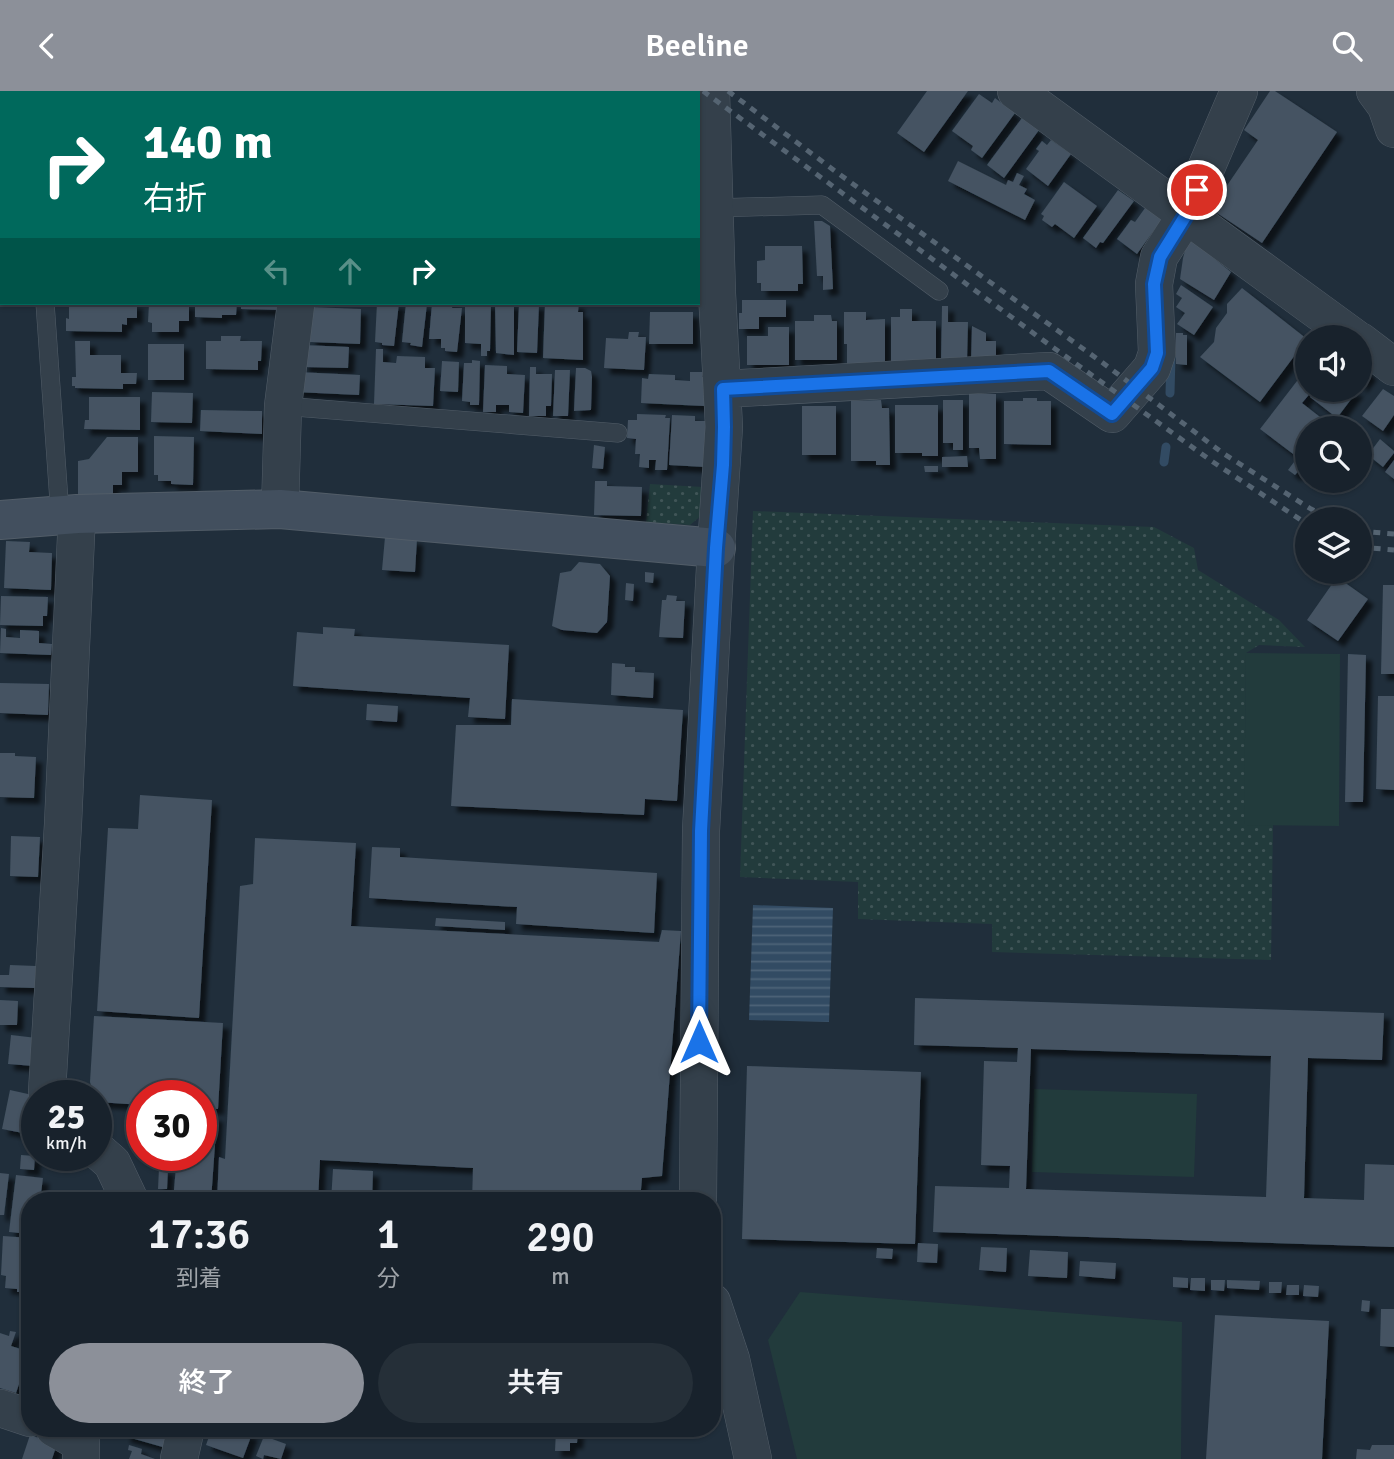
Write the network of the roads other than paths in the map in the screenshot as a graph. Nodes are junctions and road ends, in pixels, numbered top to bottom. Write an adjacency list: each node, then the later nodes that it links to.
1 (711, 91): 6 (street)
2 (1016, 91): 8 (street)
3 (1240, 91): 8 (street)
4 (1375, 91): 5 (street)
5 (1394, 129)
6 (705, 157): 7 (street)
7 (714, 208): 9 (lane); 10 (street)
8 (1186, 215): 13 (street); 16 (street)
9 (939, 291)
10 (708, 294): 16 (street)
11 (45, 305): 20 (lane)
12 (296, 305): 17 (street)
13 (1337, 325)
14 (1372, 350): 15 (street)
15 (1394, 367)
16 (723, 389): 22 (street)
17 (283, 406): 18 (lane); 19 (street)
18 (618, 433)
19 (280, 509): 20 (street); 22 (street)
20 (69, 515): 21 (street); 23 (street)
21 (0, 520)
22 (716, 548): 26 (street)
23 (48, 1080)
24 (112, 1163): 25 (street)
25 (126, 1192)
26 (698, 1192)
27 (721, 1329): 34 (street)
28 (0, 1408): 29 (street)
29 (21, 1415)
30 (70, 1437): 32 (street)
31 (184, 1437): 33 (street)
32 (81, 1459)
33 (179, 1459)
34 (753, 1459)

